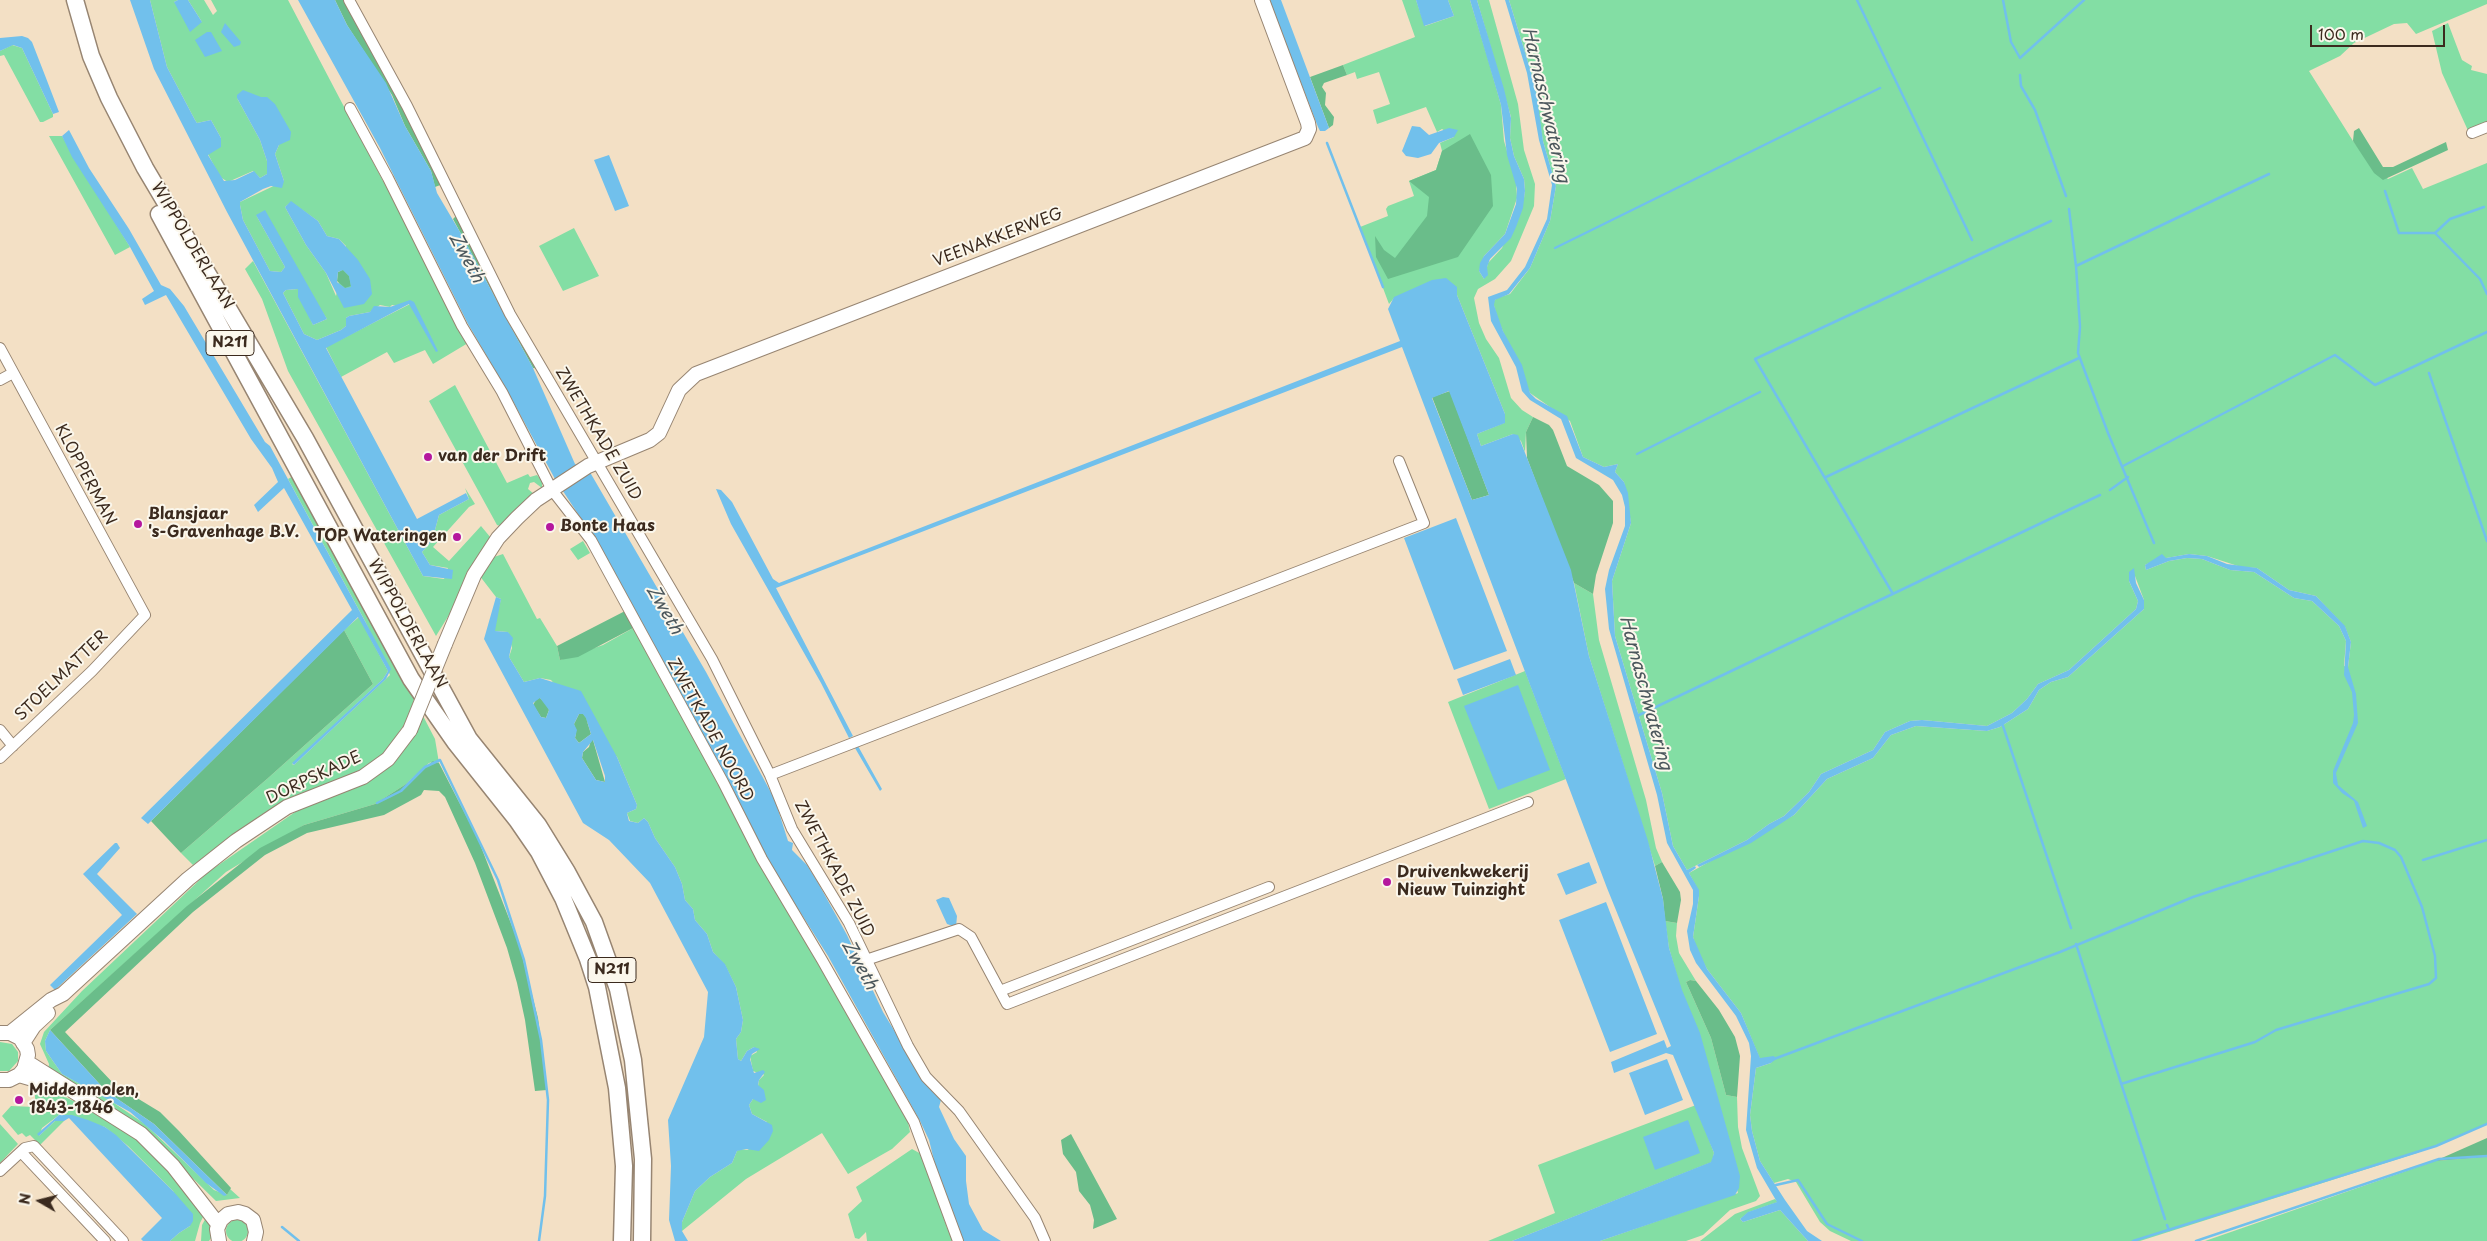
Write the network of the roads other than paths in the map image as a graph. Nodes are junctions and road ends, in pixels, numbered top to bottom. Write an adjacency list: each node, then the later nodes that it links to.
1 (65, 0): 37 (main road, WIPPOLDERLAAN / N211)
2 (75, 0): 38 (main road, WIPPOLDERLAAN / N211)
3 (349, 0): 12 (street, ZWETHKADE ZUID)
4 (1262, 0): 12 (street, VEENAKKERWEG)
5 (350, 108): 13 (street, ZWETKADE NOORD)
6 (2487, 127): 7 (street)
7 (2472, 134)
8 (0, 348): 9 (street, KLOPPERMAN)
9 (13, 373): 10 (street); 14 (street, KLOPPERMAN)
10 (0, 380)
11 (1399, 461): 18 (street)
12 (593, 464): 13 (street, DORPSKADE); 18 (street, ZWETHKADE ZUID)
13 (554, 488): 23 (street, DORPSKADE, bridge); 39 (street, ZWETKADE NOORD)
14 (145, 616): 16 (street, STOELMATTER)
15 (0, 730): 16 (street)
16 (12, 746): 17 (street, STOELMATTER)
17 (0, 758)
18 (770, 775): 21 (street, ZWETHKADE ZUID)
19 (1528, 802): 22 (street)
20 (1269, 887): 22 (street)
21 (866, 960): 22 (street, ZWETHKADE ZUID); 40 (street, ZWETHKADE ZUID)
22 (1000, 991)
23 (63, 994): 24 (street, DORPSKADE); 25 (street, DORPSKADE)
24 (5, 1033): 25 (street)
25 (23, 1042): 26 (street)
26 (27, 1062): 27 (street); 29 (street)
27 (19, 1075): 28 (street); 29 (street)
28 (0, 1080)
29 (65, 1088): 32 (street)
30 (21, 1152): 31 (street); 35 (street); 36 (street)
31 (0, 1171)
32 (223, 1219): 33 (street); 34 (street)
33 (218, 1240)
34 (256, 1240)
35 (105, 1241)
36 (123, 1241)
37 (622, 1241)
38 (642, 1241)
39 (958, 1241)
40 (1045, 1241)

